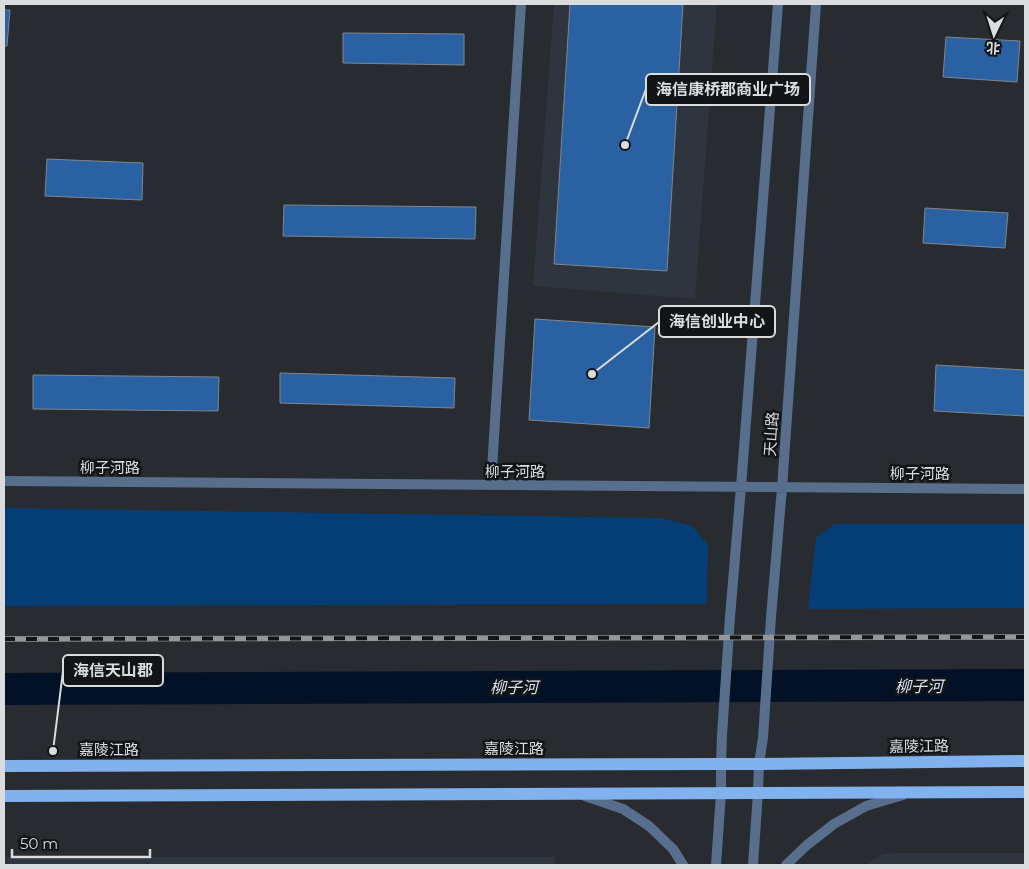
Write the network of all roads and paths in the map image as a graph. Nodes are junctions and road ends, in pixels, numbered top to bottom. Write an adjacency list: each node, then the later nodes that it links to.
1 (522, 4): 5 (street)
2 (778, 4): 6 (street, 天山路)
3 (816, 4): 7 (street, 天山路)
4 (4, 482): 5 (street, 柳子河路)
5 (491, 485): 6 (street, 柳子河路)
6 (741, 487): 7 (street, 柳子河路); 10 (street, 天山路)
7 (782, 488): 8 (street, 柳子河路); 11 (street, 天山路)
8 (1025, 488)
9 (1025, 762): 11 (main road, 嘉陵江路)
10 (720, 764): 11 (main road, 嘉陵江路); 12 (main road, 嘉陵江路); 15 (street, 天山路)
11 (759, 764): 13 (street, 天山路)
12 (4, 766)
13 (758, 792): 15 (main road); 16 (main road); 21 (street, 天山路)
14 (1025, 792): 16 (main road)
15 (721, 793): 17 (main road); 20 (street, 天山路)
16 (912, 793): 22 (street)
17 (576, 794): 18 (main road); 19 (street)
18 (4, 796)
19 (683, 865)
20 (716, 865)
21 (753, 865)
22 (786, 865)

